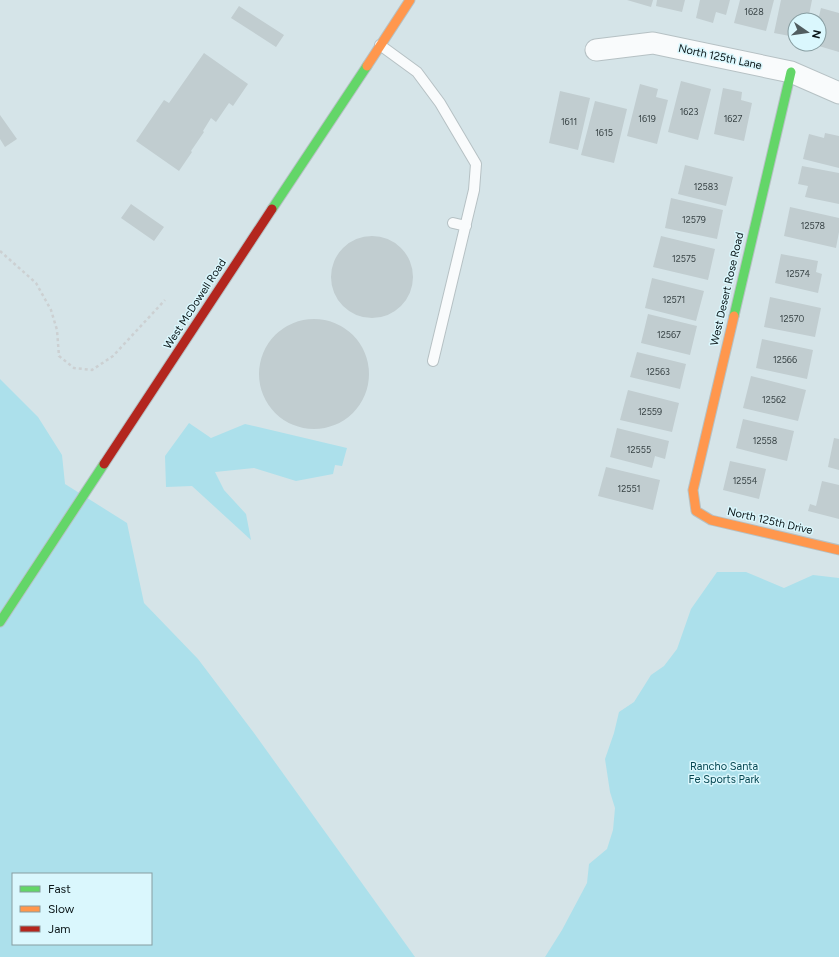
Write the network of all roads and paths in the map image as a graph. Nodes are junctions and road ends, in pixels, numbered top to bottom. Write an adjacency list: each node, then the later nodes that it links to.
1 (410, 0): 2 (main road, West McDowell Road)
2 (380, 45): 7 (lane); 13 (main road, West McDowell Road)
3 (596, 50): 4 (street, North 125th Lane)
4 (791, 72): 5 (street, North 125th Lane); 11 (main road, West Desert Rose Road)
5 (839, 93)
6 (453, 222): 7 (lane)
7 (466, 226): 10 (lane)
8 (0, 251): 9 (path)
9 (165, 300)
10 (433, 361)
11 (696, 511): 12 (main road, North 125th Drive)
12 (839, 550)
13 (0, 622)

